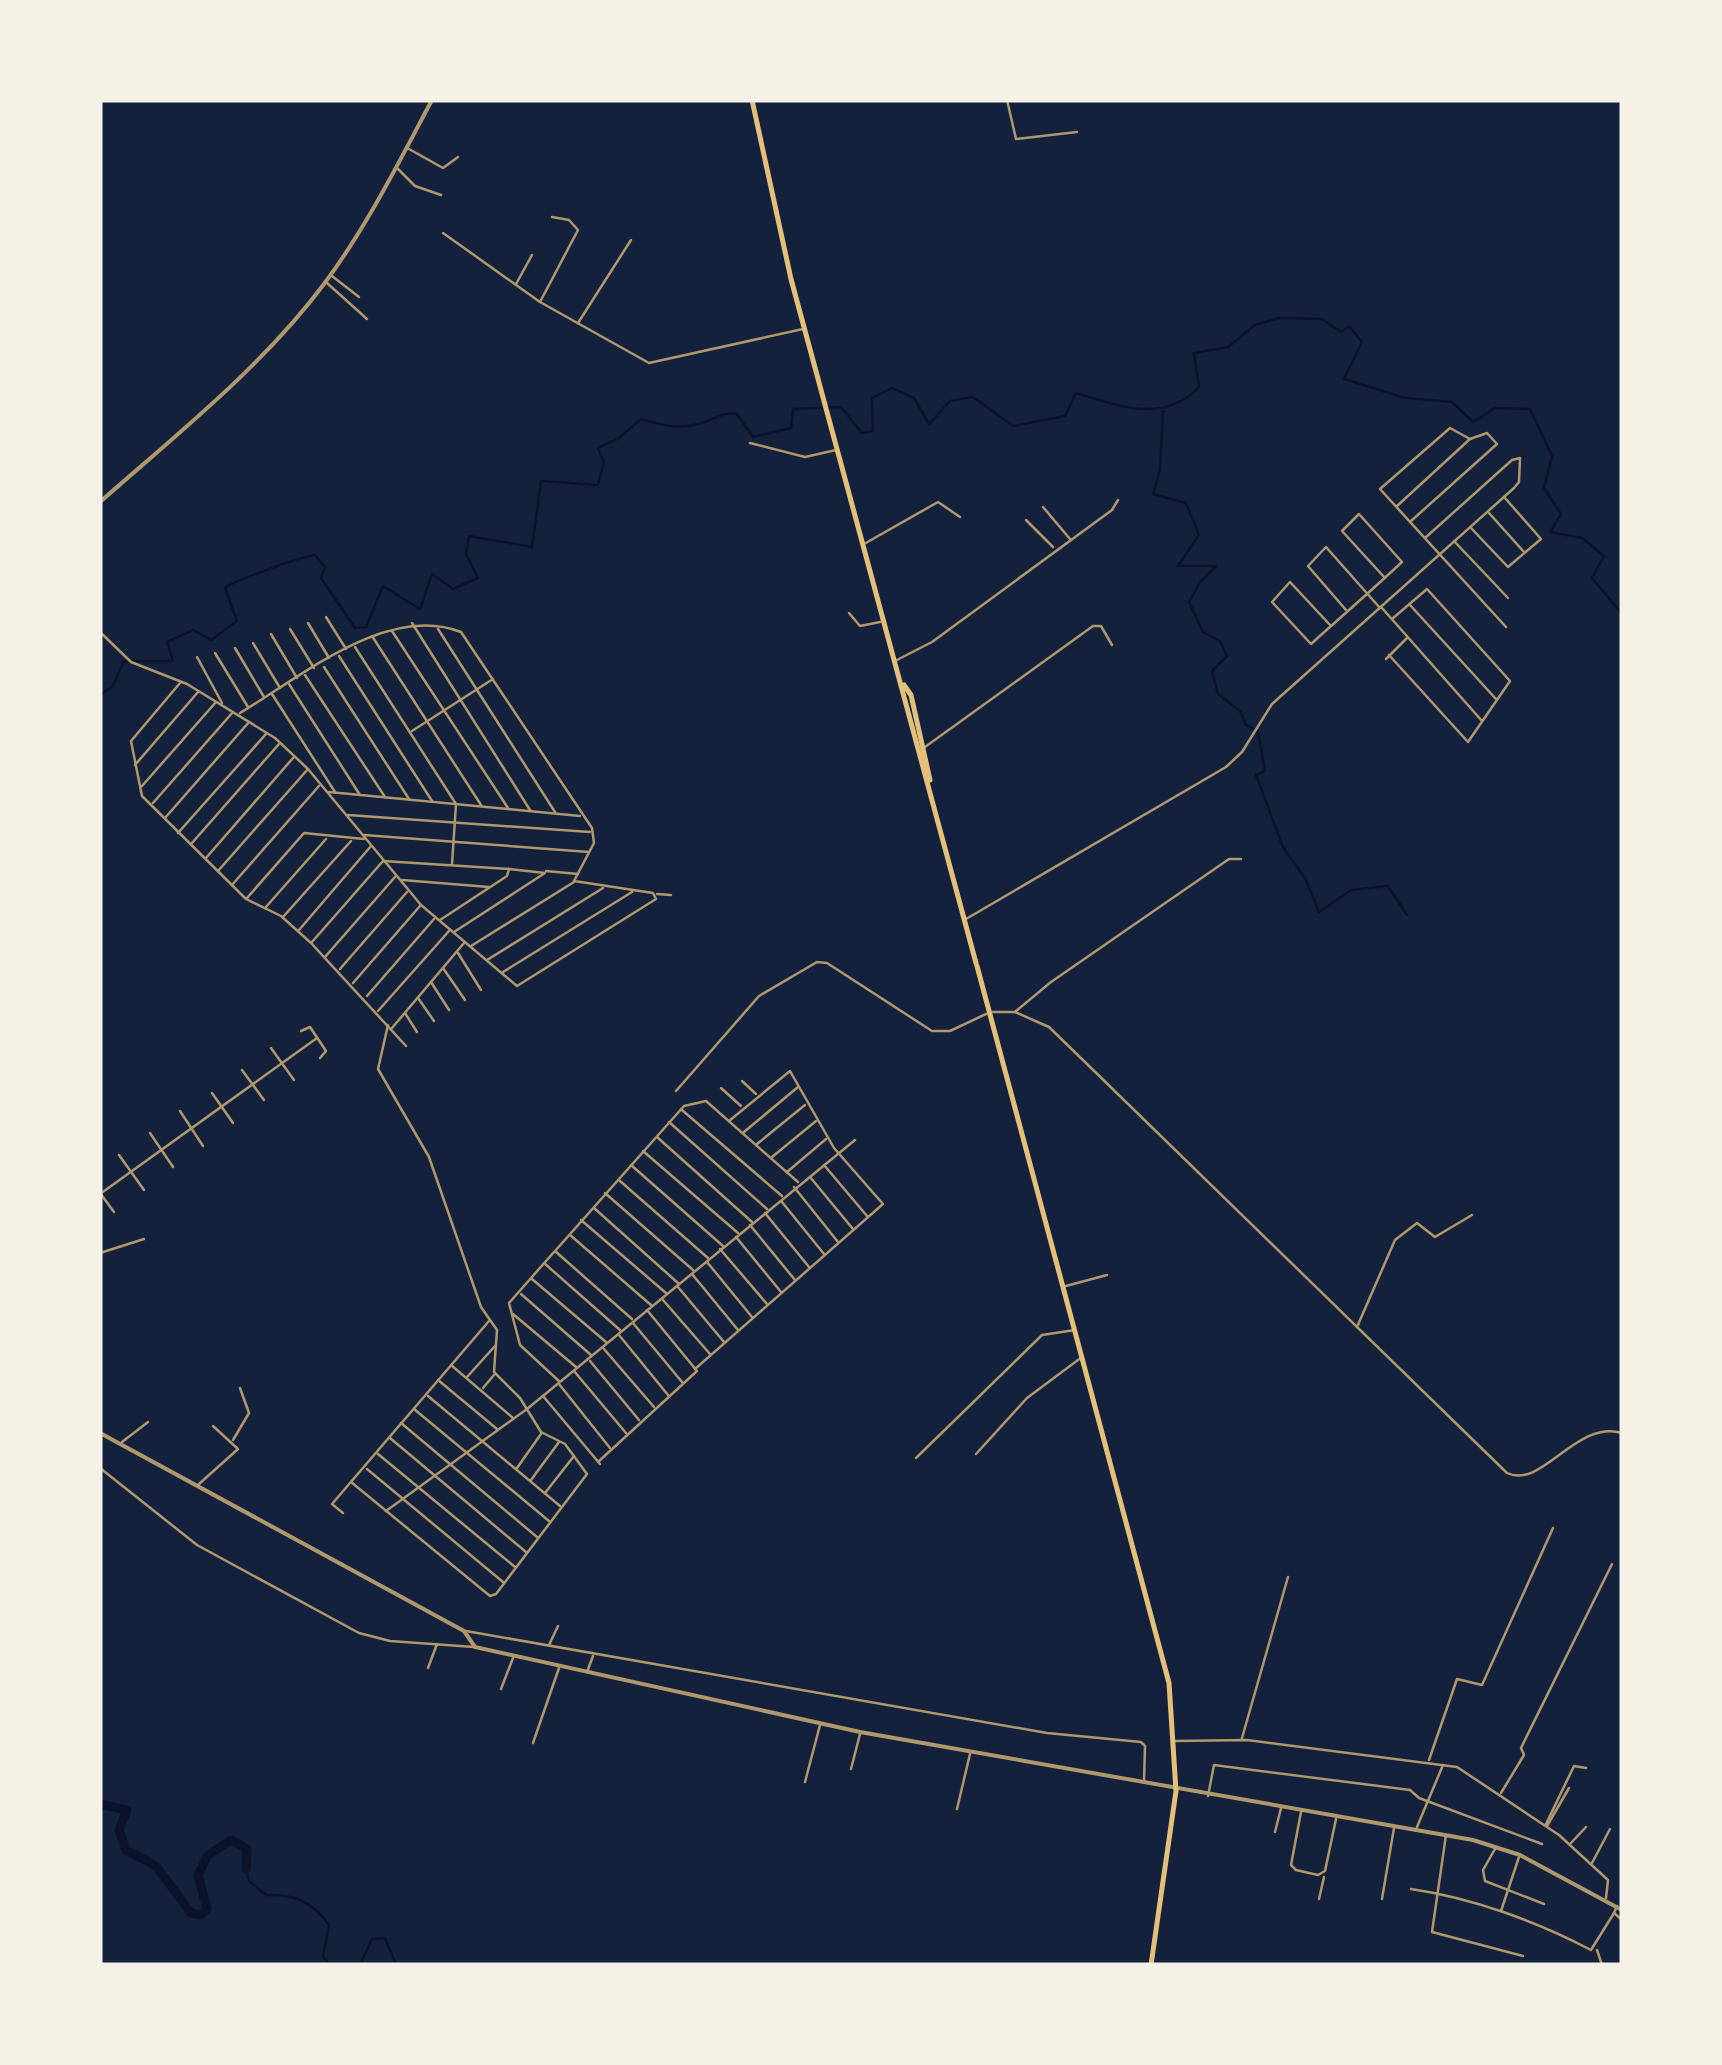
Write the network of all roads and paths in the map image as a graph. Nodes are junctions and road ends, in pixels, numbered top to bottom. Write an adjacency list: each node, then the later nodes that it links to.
1 (432, 100): 5 (street)
2 (752, 100): 20 (highway)
3 (1007, 100): 4 (street)
4 (1077, 132)
5 (406, 148): 6 (street); 7 (street)
6 (458, 157)
7 (396, 168): 8 (street); 13 (street)
8 (441, 195)
9 (552, 217): 17 (street)
10 (443, 233): 15 (street)
11 (631, 240): 19 (street)
12 (532, 255): 15 (street)
13 (331, 275): 14 (street); 16 (street)
14 (326, 282): 18 (street); 26 (street)
15 (516, 285): 17 (street)
16 (359, 297)
17 (540, 302): 19 (street)
18 (367, 319)
19 (578, 324): 20 (street)
20 (804, 328): 23 (highway)
21 (1470, 439): 28 (street); 28 (street); 32 (street)
22 (750, 443): 23 (street)
23 (838, 450): 37 (highway)
24 (1504, 497): 29 (street); 34 (street); 39 (street)
25 (1118, 500): 35 (street)
26 (100, 502)
27 (1043, 507): 35 (street)
28 (1396, 507): 32 (street)
29 (1487, 512): 33 (street); 39 (street)
30 (960, 517): 37 (street)
31 (1026, 520): 38 (street)
32 (1410, 522): 34 (street)
33 (1470, 526): 36 (street); 39 (street)
34 (1425, 538): 40 (street)
35 (1070, 539): 38 (street)
36 (1454, 541): 40 (street); 43 (street)
37 (864, 545): 50 (highway)
38 (1055, 550): 71 (street)
39 (1525, 553)
40 (1440, 554): 45 (street); 55 (street)
41 (1385, 578): 41 (street); 42 (street)
42 (1367, 594): 45 (street); 46 (street); 46 (street)
43 (1508, 598)
44 (1409, 604): 49 (street); 86 (street); 86 (street)
45 (1381, 607): 49 (street); 153 (street)
46 (1347, 612): 54 (street)
47 (849, 613): 50 (street)
48 (326, 617): 66 (street)
49 (1392, 619): 61 (street)
50 (884, 621): 71 (highway)
51 (412, 623): 53 (street); 56 (street); 85 (street)
52 (308, 624): 70 (street)
53 (436, 626): 75 (street); 81 (street)
54 (1330, 626): 54 (street)
55 (1506, 627)
56 (390, 628): 60 (street); 91 (street)
57 (290, 629): 73 (street)
58 (100, 632): 78 (street)
59 (271, 634): 76 (street)
60 (372, 636): 64 (street); 95 (street)
61 (1408, 637): 93 (street); 93 (street)
62 (253, 642): 80 (street)
63 (1112, 645): 99 (street)
64 (354, 646): 66 (street); 96 (street)
65 (234, 648): 84 (street)
66 (347, 650): 68 (street)
67 (215, 653): 89 (street)
68 (338, 655): 70 (street); 111 (street)
69 (196, 657): 88 (street)
70 (330, 660): 72 (street)
71 (895, 661): 77 (highway)
72 (322, 664): 73 (street); 110 (street)
73 (314, 669): 74 (street)
74 (305, 675): 76 (street); 109 (street)
75 (494, 678): 81 (street); 119 (street)
76 (298, 679): 79 (street)
77 (901, 681): 99 (highway); 105 (highway)
78 (181, 682): 82 (street); 101 (street)
79 (289, 684): 80 (street); 108 (street)
80 (281, 689): 83 (street)
81 (476, 689): 85 (street); 117 (street)
82 (200, 691): 87 (street); 101 (street)
83 (272, 694): 84 (street); 107 (street)
84 (265, 698): 89 (street)
85 (460, 700): 91 (street); 116 (street)
86 (1496, 700): 93 (street)
87 (216, 701): 88 (street); 104 (street)
88 (223, 704): 90 (street)
89 (249, 708): 92 (street)
90 (234, 710): 92 (street); 113 (street)
91 (444, 710): 95 (street); 115 (street)
92 (240, 714): 94 (street)
93 (1482, 720)
94 (250, 721): 97 (street); 120 (street)
95 (427, 721): 96 (street); 114 (street)
96 (410, 732): 112 (street)
97 (267, 733): 98 (street); 123 (street)
98 (280, 743): 100 (street); 128 (street)
99 (924, 747): 105 (highway)
100 (295, 756): 102 (street); 131 (street)
101 (135, 766): 104 (street)
102 (308, 770): 103 (street); 137 (street)
103 (321, 784): 106 (street); 141 (street)
104 (141, 788): 113 (street)
105 (930, 788): 153 (highway)
106 (328, 792): 107 (street); 118 (street)
107 (336, 793): 108 (street)
108 (361, 796): 109 (street)
109 (386, 798): 110 (street)
110 (410, 800): 111 (street)
111 (433, 802): 112 (street)
112 (456, 804): 114 (street); 121 (street)
113 (151, 805): 120 (street)
114 (482, 807): 115 (street)
115 (509, 809): 116 (street)
116 (531, 811): 117 (street)
117 (556, 813): 119 (street)
118 (347, 815): 121 (street); 125 (street)
119 (582, 816): 122 (street)
120 (164, 819): 123 (street)
121 (455, 822): 122 (street); 127 (street)
122 (593, 832): 130 (street)
123 (178, 833): 128 (street)
124 (328, 837): 126 (street); 148 (street); 150 (street)
125 (363, 837): 126 (street); 127 (street); 129 (street)
126 (352, 840): 151 (street)
127 (454, 842): 130 (street); 134 (street)
128 (191, 844): 131 (street)
129 (372, 846): 133 (street); 154 (street)
130 (589, 852): 138 (street)
131 (205, 859): 137 (street)
132 (1240, 859): 176 (street)
133 (383, 861): 134 (street); 139 (street); 156 (street)
134 (452, 865): 135 (street)
135 (509, 869): 136 (street); 142 (street)
136 (545, 871): 138 (street); 155 (street)
137 (218, 872): 141 (street)
138 (578, 874): 140 (street)
139 (398, 878): 142 (street); 144 (street); 160 (street)
140 (574, 882): 143 (street); 158 (street)
141 (231, 886): 148 (street)
142 (490, 887): 152 (street)
143 (605, 887): 145 (street); 161 (street)
144 (408, 891): 149 (street); 163 (street)
145 (634, 891): 146 (street); 164 (street)
146 (655, 894): 147 (street); 167 (street)
147 (671, 895)
148 (246, 899): 150 (street)
149 (421, 905): 152 (street); 166 (street)
150 (264, 909): 151 (street)
151 (282, 918): 154 (street)
152 (437, 919): 155 (street); 170 (street)
153 (965, 920): 175 (highway)
154 (298, 931): 156 (street)
155 (451, 932): 157 (street); 174 (street)
156 (312, 942): 160 (street)
157 (464, 943): 158 (street); 159 (street)
158 (470, 947): 161 (street)
159 (456, 952): 162 (street); 168 (street)
160 (324, 958): 163 (street)
161 (486, 960): 164 (street)
162 (443, 968): 165 (street); 172 (street)
163 (338, 972): 166 (street)
164 (502, 973): 167 (street)
165 (430, 982): 171 (street); 173 (street)
166 (352, 984): 170 (street)
167 (518, 986): 169 (street)
168 (481, 990)
169 (524, 991)
170 (365, 998): 174 (street)
171 (417, 998): 177 (street); 178 (street)
172 (465, 1000)
173 (449, 1010)
174 (377, 1012): 179 (street)
175 (990, 1012): 176 (street); 193 (street); 256 (highway)
176 (1015, 1012): 268 (street)
177 (405, 1013): 179 (street); 181 (street)
178 (434, 1022)
179 (390, 1027): 183 (street); 266 (street)
180 (300, 1031): 182 (street)
181 (418, 1032)
182 (317, 1038): 185 (street); 186 (street)
183 (406, 1046)
184 (271, 1048): 186 (street)
185 (320, 1058)
186 (282, 1064): 188 (street); 190 (street)
187 (242, 1070): 190 (street)
188 (294, 1080)
189 (742, 1081): 195 (street)
190 (252, 1084): 196 (street); 198 (street)
191 (798, 1087): 195 (street); 197 (street); 207 (street)
192 (721, 1088): 199 (street)
193 (676, 1092)
194 (212, 1094): 198 (street)
195 (757, 1095): 199 (street)
196 (264, 1100)
197 (807, 1103): 202 (street); 212 (street)
198 (222, 1106): 205 (street); 206 (street)
199 (742, 1107): 203 (street)
200 (681, 1109): 203 (street); 204 (street); 231 (street)
201 (180, 1111): 206 (street)
202 (817, 1120): 210 (street); 218 (street)
203 (729, 1121): 207 (street)
204 (668, 1122): 209 (street); 233 (street)
205 (233, 1123)
206 (191, 1128): 213 (street); 214 (street)
207 (743, 1133): 212 (street)
208 (150, 1134): 214 (street)
209 (656, 1136): 215 (street); 238 (street)
210 (827, 1138): 216 (street); 223 (street)
211 (855, 1140): 216 (street)
212 (756, 1145): 218 (street)
213 (203, 1146)
214 (160, 1149): 221 (street); 222 (street)
215 (642, 1151): 220 (street); 241 (street)
216 (838, 1153): 219 (street); 236 (street)
217 (118, 1155): 222 (street)
218 (770, 1158): 223 (street)
219 (824, 1164): 224 (street); 236 (street)
220 (630, 1165): 225 (street); 244 (street)
221 (172, 1167)
222 (130, 1170): 228 (street); 229 (street)
223 (786, 1172): 226 (street)
224 (808, 1176): 226 (street); 239 (street)
225 (617, 1179): 230 (street); 248 (street)
226 (799, 1183): 227 (street)
227 (794, 1187): 231 (street); 243 (street)
228 (144, 1190)
229 (100, 1193): 234 (street)
230 (605, 1193): 232 (street); 251 (street)
231 (781, 1199): 233 (street); 247 (street)
232 (592, 1207): 237 (street); 255 (street)
233 (766, 1211): 238 (street); 250 (street)
234 (114, 1212)
235 (1472, 1215): 268 (street)
236 (868, 1218): 239 (street)
237 (581, 1220): 240 (street); 258 (street)
238 (752, 1224): 241 (street); 254 (street)
239 (854, 1230): 243 (street)
240 (569, 1234): 245 (street); 262 (street)
241 (737, 1236): 244 (street); 259 (street)
242 (144, 1239): 246 (street)
243 (839, 1243): 247 (street)
244 (722, 1248): 248 (street); 261 (street)
245 (555, 1251): 249 (street); 267 (street)
246 (100, 1253)
247 (825, 1256): 250 (street)
248 (708, 1260): 251 (street); 265 (street)
249 (544, 1263): 253 (street); 271 (street)
250 (810, 1268): 254 (street)
251 (693, 1272): 255 (street); 270 (street)
252 (1107, 1275): 256 (street)
253 (532, 1278): 257 (street); 274 (street)
254 (796, 1281): 259 (street)
255 (678, 1285): 258 (street); 272 (street)
256 (1064, 1287): 269 (highway)
257 (519, 1292): 264 (street); 277 (street)
258 (667, 1294): 260 (street)
259 (782, 1294): 261 (street)
260 (661, 1298): 262 (street); 275 (street)
261 (768, 1305): 265 (street)
262 (652, 1306): 263 (street)
263 (647, 1310): 267 (street); 280 (street)
264 (510, 1311): 279 (street); 284 (street)
265 (753, 1318): 270 (street)
266 (490, 1320): 273 (street); 278 (street)
267 (633, 1321): 271 (street); 285 (street)
268 (1356, 1328): 302 (street)
269 (1076, 1329): 276 (highway); 314 (street)
270 (739, 1331): 272 (street)
271 (620, 1333): 274 (street); 290 (street)
272 (725, 1344): 275 (street)
273 (496, 1345): 281 (street); 282 (street)
274 (604, 1345): 277 (street); 291 (street)
275 (711, 1356): 280 (street)
276 (1083, 1356): 312 (street); 351 (highway)
277 (590, 1357): 279 (street); 296 (street)
278 (451, 1365): 282 (street); 283 (street)
279 (575, 1369): 284 (street); 303 (street)
280 (696, 1369): 285 (street)
281 (495, 1374): 287 (street); 293 (street)
282 (466, 1378): 287 (street)
283 (438, 1380): 288 (street); 299 (street)
284 (560, 1382): 289 (street); 309 (street)
285 (683, 1383): 290 (street)
286 (240, 1388): 305 (street)
287 (481, 1390): 294 (street)
288 (426, 1394): 292 (street); 306 (street)
289 (543, 1396): 293 (street); 309 (street)
290 (669, 1396): 291 (street)
291 (654, 1408): 296 (street)
292 (414, 1409): 297 (street); 311 (street)
293 (527, 1410): 294 (street); 300 (street)
294 (514, 1418): 299 (street)
295 (148, 1422): 308 (street)
296 (640, 1422): 303 (street)
297 (401, 1424): 304 (street); 315 (street)
298 (213, 1426): 305 (street)
299 (498, 1430): 306 (street)
300 (542, 1432): 307 (street); 318 (street)
301 (100, 1433): 308 (street)
302 (1622, 1433)
303 (627, 1434): 309 (street)
304 (389, 1438): 310 (street); 319 (street)
305 (232, 1441): 322 (street)
306 (482, 1441): 311 (street); 318 (street)
307 (560, 1441): 313 (street); 320 (street)
308 (121, 1444): 322 (street)
309 (611, 1449)
310 (376, 1452): 316 (street); 323 (street)
311 (466, 1452): 315 (street); 329 (street)
312 (976, 1454)
313 (575, 1455): 324 (street); 326 (street)
314 (916, 1458)
315 (449, 1465): 319 (street); 331 (street)
316 (364, 1467): 321 (street); 325 (street)
317 (100, 1468): 339 (street)
318 (516, 1468): 320 (street)
319 (434, 1476): 323 (street); 332 (street)
320 (531, 1481): 324 (street)
321 (351, 1482): 327 (street); 328 (street)
322 (198, 1486): 338 (street)
323 (418, 1487): 325 (street); 334 (street)
324 (545, 1493): 326 (street)
325 (402, 1498): 327 (street); 336 (street)
326 (562, 1507): 329 (street)
327 (386, 1511): 336 (street)
328 (344, 1513)
329 (550, 1522): 331 (street)
330 (1553, 1528): 354 (street)
331 (538, 1538): 332 (street)
332 (527, 1553): 334 (street)
333 (1612, 1564): 362 (street)
334 (516, 1568): 336 (street)
335 (1288, 1577): 350 (street)
336 (504, 1583)
337 (558, 1626): 340 (street)
338 (464, 1630): 340 (street); 341 (street)
339 (438, 1642): 341 (street); 345 (street)
340 (549, 1646): 342 (street)
341 (475, 1647): 343 (street)
342 (593, 1654): 346 (street); 359 (street)
343 (513, 1656): 344 (street); 347 (street)
344 (560, 1667): 346 (street); 352 (street)
345 (428, 1668)
346 (587, 1672): 348 (street)
347 (501, 1689)
348 (820, 1724): 349 (street); 358 (street)
349 (860, 1732): 353 (street); 357 (street)
350 (1241, 1740): 351 (street); 354 (street)
351 (1174, 1741): 361 (highway)
352 (533, 1743)
353 (971, 1752): 359 (street); 366 (street)
354 (1429, 1761): 355 (street)
355 (1444, 1764): 362 (street); 364 (street)
356 (1586, 1768): 369 (street)
357 (852, 1769)
358 (805, 1782)
359 (1144, 1782): 361 (street)
360 (1569, 1788): 369 (street)
361 (1176, 1791): 363 (street); 395 (highway)
362 (1500, 1794): 369 (street)
363 (1208, 1796): 364 (street); 365 (street)
364 (1428, 1801): 373 (street); 377 (street)
365 (1281, 1808): 367 (street); 374 (street)
366 (957, 1809)
367 (1301, 1812): 368 (street); 381 (street)
368 (1336, 1818): 370 (street); 381 (street)
369 (1547, 1825): 376 (street)
370 (1394, 1826): 373 (street); 385 (street)
371 (1586, 1827): 376 (street)
372 (1610, 1829): 380 (street)
373 (1416, 1830): 375 (street)
374 (1275, 1832)
375 (1446, 1834): 378 (street); 383 (street)
376 (1570, 1843): 380 (street)
377 (1542, 1844)
378 (1496, 1846): 379 (street); 384 (street)
379 (1520, 1855): 384 (street); 387 (street)
380 (1592, 1863): 387 (street)
381 (1324, 1876): 386 (street)
382 (1411, 1889): 383 (street)
383 (1438, 1892): 390 (street); 394 (street)
384 (1506, 1892): 388 (street); 390 (street)
385 (1382, 1898)
386 (1319, 1899)
387 (1606, 1900): 389 (street)
388 (1544, 1904)
389 (1620, 1908): 391 (street)
390 (1500, 1912): 393 (street)
391 (1614, 1914): 392 (street); 393 (street)
392 (1622, 1920)
393 (1597, 1948): 396 (street)
394 (1524, 1956)
395 (1151, 1965)
396 (1602, 1965)

